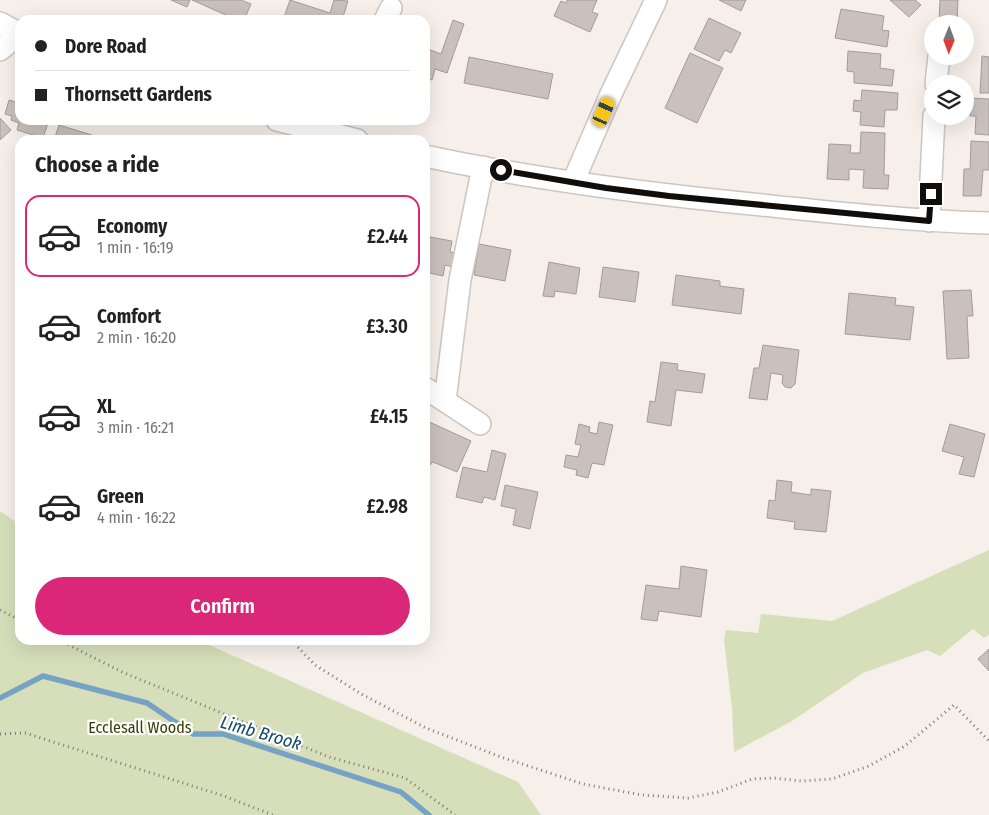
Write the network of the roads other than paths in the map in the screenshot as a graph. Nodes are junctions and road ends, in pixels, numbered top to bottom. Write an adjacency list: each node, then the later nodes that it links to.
1 (656, 0): 11 (street)
2 (0, 23): 3 (street)
3 (15, 31)
4 (15, 38): 5 (street)
5 (0, 50)
6 (934, 125): 12 (street)
7 (323, 126): 8 (street)
8 (345, 135)
9 (430, 157): 10 (street)
10 (484, 167): 11 (street); 15 (street)
11 (572, 182): 12 (street)
12 (929, 221): 13 (street)
13 (989, 223)
14 (430, 391): 15 (street)
15 (445, 401): 16 (street)
16 (480, 424)

